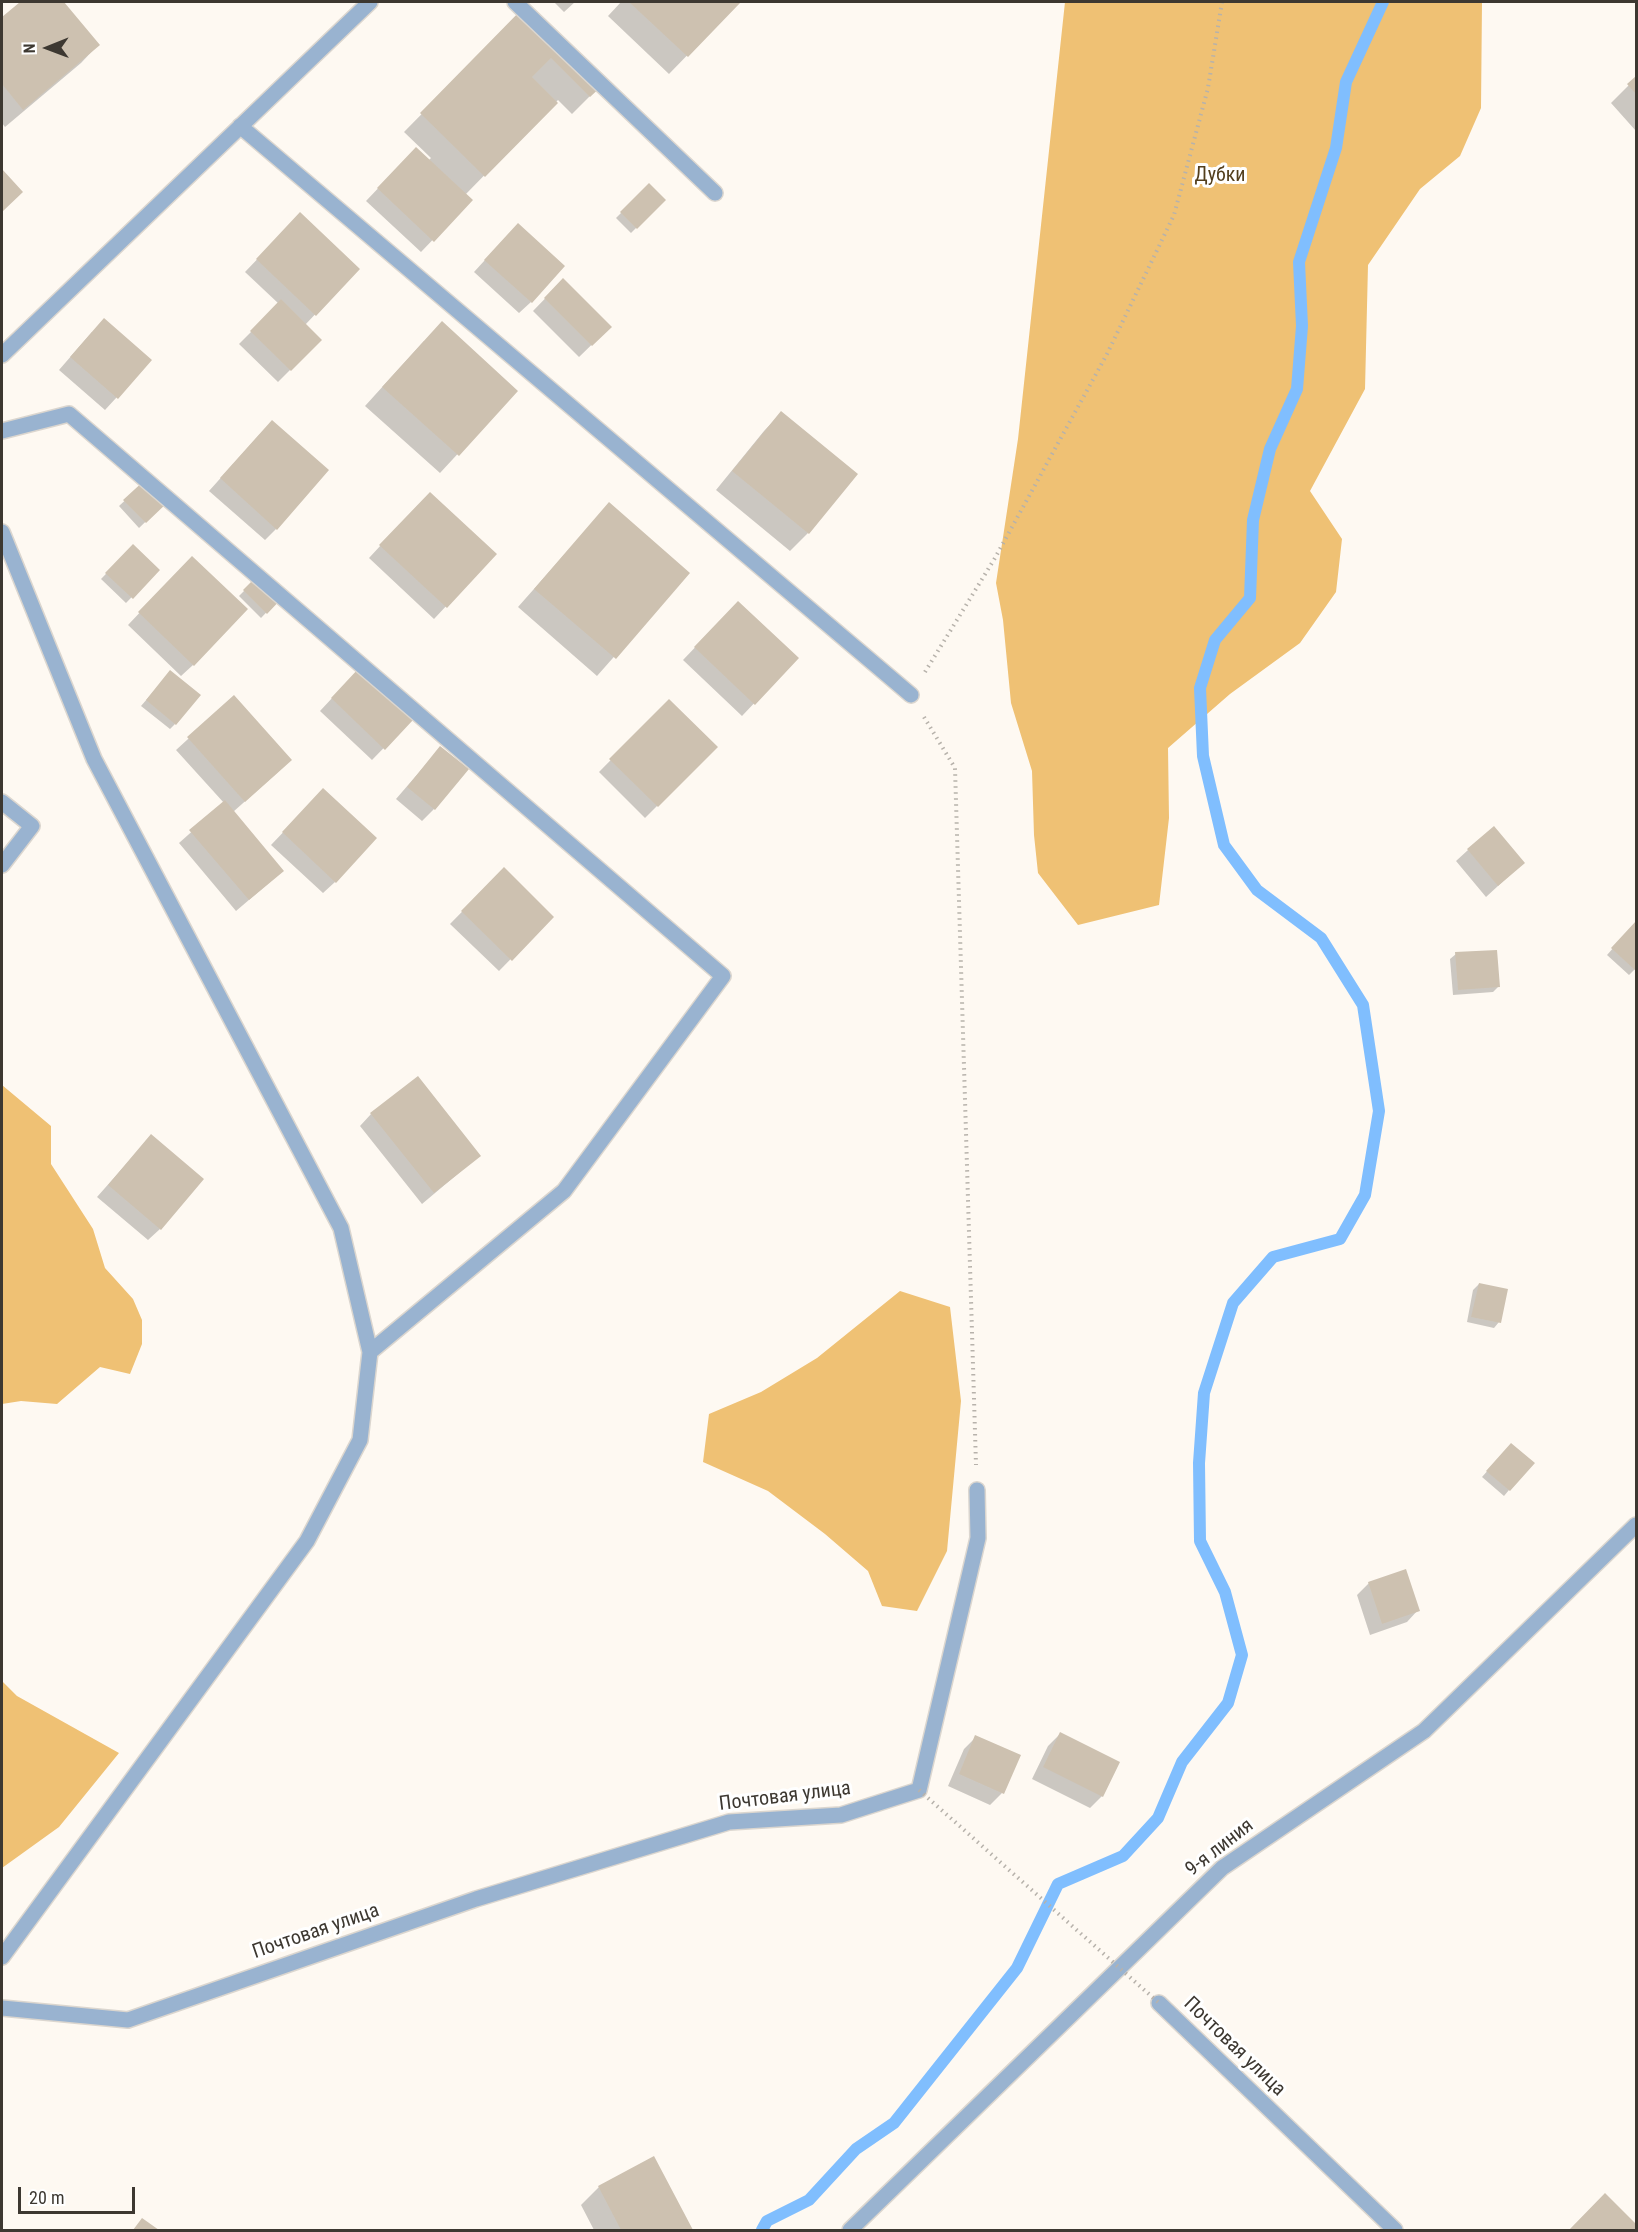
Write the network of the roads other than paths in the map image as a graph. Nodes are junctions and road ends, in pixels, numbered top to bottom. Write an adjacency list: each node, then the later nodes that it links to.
1 (370, 2): 3 (street)
2 (515, 2): 4 (street)
3 (240, 126): 5 (street); 8 (street)
4 (715, 193)
5 (2, 355)
6 (2, 431): 11 (street)
7 (2, 532): 11 (street)
8 (910, 695)
9 (2, 802): 10 (street)
10 (2, 865)
11 (370, 1352): 14 (street)
12 (977, 1490): 16 (street, Почтовая улица)
13 (1636, 1525): 17 (street, 9-я линия)
14 (2, 1957)
15 (1159, 2003): 18 (street, Почтовая улица)
16 (2, 2008)
17 (850, 2230)
18 (1395, 2230)

